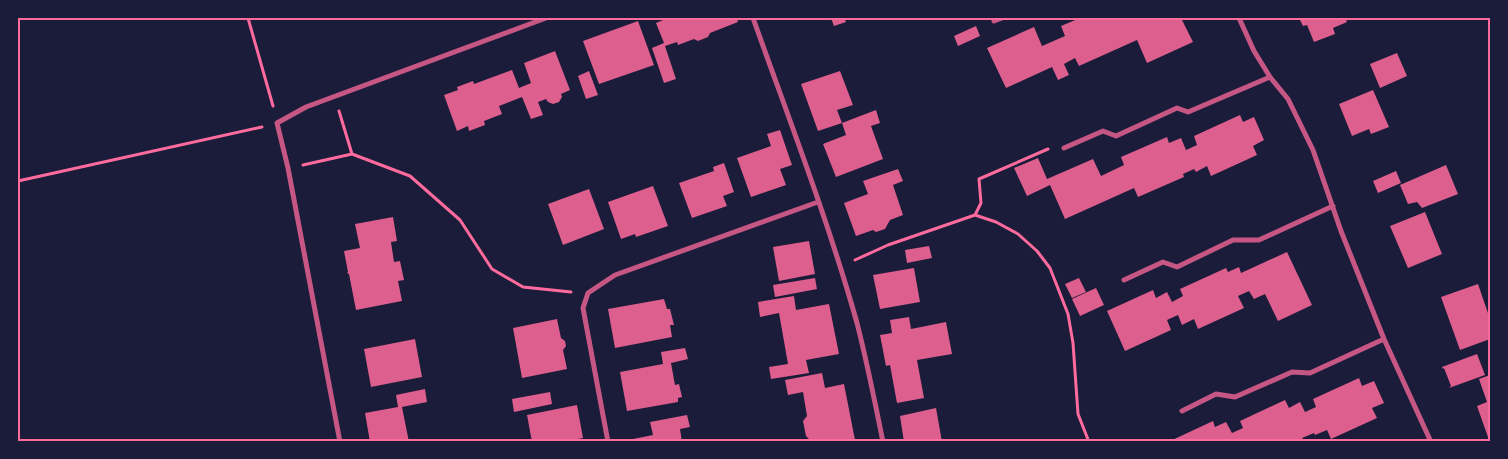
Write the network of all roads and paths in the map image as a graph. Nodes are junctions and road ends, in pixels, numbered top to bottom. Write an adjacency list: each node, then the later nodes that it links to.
1 (248, 18): 9 (path)
2 (546, 18): 8 (street)
3 (753, 18): 14 (street)
4 (1002, 18): 6 (street)
5 (1239, 18): 7 (street)
6 (994, 21)
7 (1270, 77): 10 (street); 15 (street)
8 (334, 96): 9 (street); 11 (path)
9 (277, 123): 12 (street); 13 (path)
10 (1064, 148): 16 (path)
11 (352, 154): 12 (path); 19 (path)
12 (288, 168): 22 (street)
13 (18, 181)
14 (818, 202): 17 (street); 19 (street)
15 (1333, 206): 18 (street); 20 (street)
16 (975, 215): 17 (path); 25 (path)
17 (840, 267): 24 (street)
18 (1124, 280)
19 (588, 293): 23 (street)
20 (1384, 339): 21 (street); 26 (street)
21 (1182, 411)
22 (340, 442)
23 (608, 442)
24 (883, 442)
25 (1089, 442)
26 (1432, 442)

